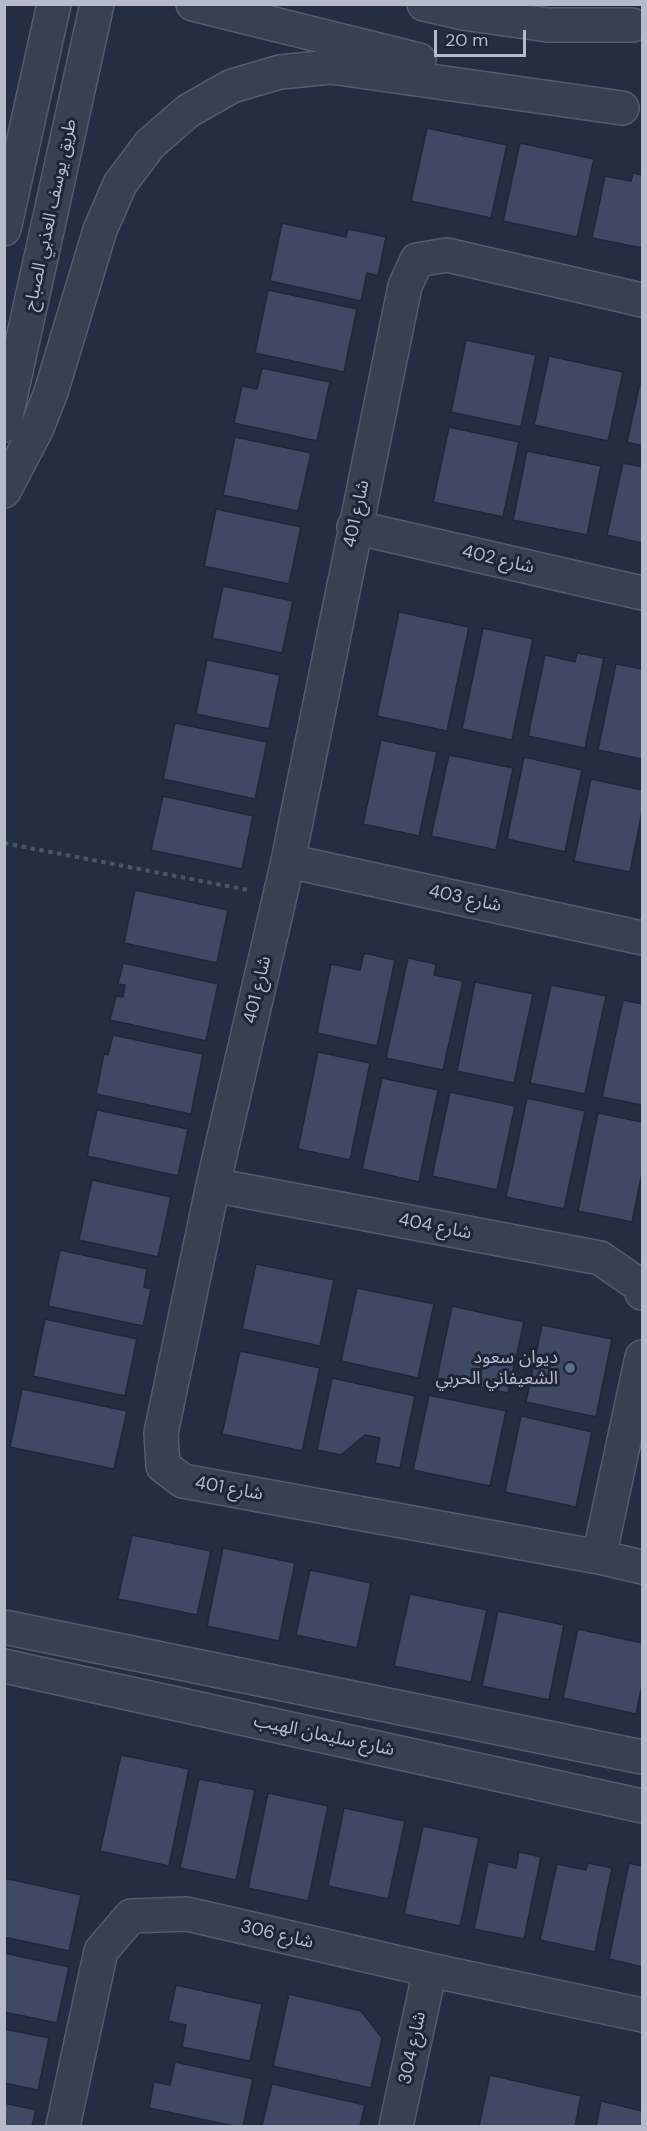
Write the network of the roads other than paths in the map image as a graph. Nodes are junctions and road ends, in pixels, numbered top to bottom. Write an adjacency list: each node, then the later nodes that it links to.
1 (54, 4): 8 (street)
2 (97, 4): 10 (street, طريق يوسف العذبي الصباح)
3 (193, 4): 7 (street)
4 (424, 4): 6 (street)
5 (573, 4): 6 (street)
6 (640, 16)
7 (632, 110): 11 (street)
8 (4, 230)
9 (642, 300): 12 (street, شارع 401)
10 (4, 425)
11 (4, 491)
12 (354, 527): 13 (street, شارع 402); 14 (street, شارع 401)
13 (642, 593)
14 (288, 861): 15 (street, شارع 403); 16 (street, شارع 401)
15 (642, 938)
16 (213, 1185): 17 (street, شارع 404); 19 (street, شارع 401)
17 (642, 1293)
18 (642, 1357): 19 (street)
19 (599, 1557): 20 (street, شارع 401)
20 (642, 1567)
21 (4, 1627): 23 (street)
22 (4, 1666): 24 (street, شارع سليمان الهيب)
23 (642, 1757)
24 (642, 1806)
25 (430, 1970): 26 (street, شارع 306); 27 (street, شارع 306); 28 (street, شارع 304)
26 (642, 2015)
27 (63, 2127)
28 (396, 2127)

